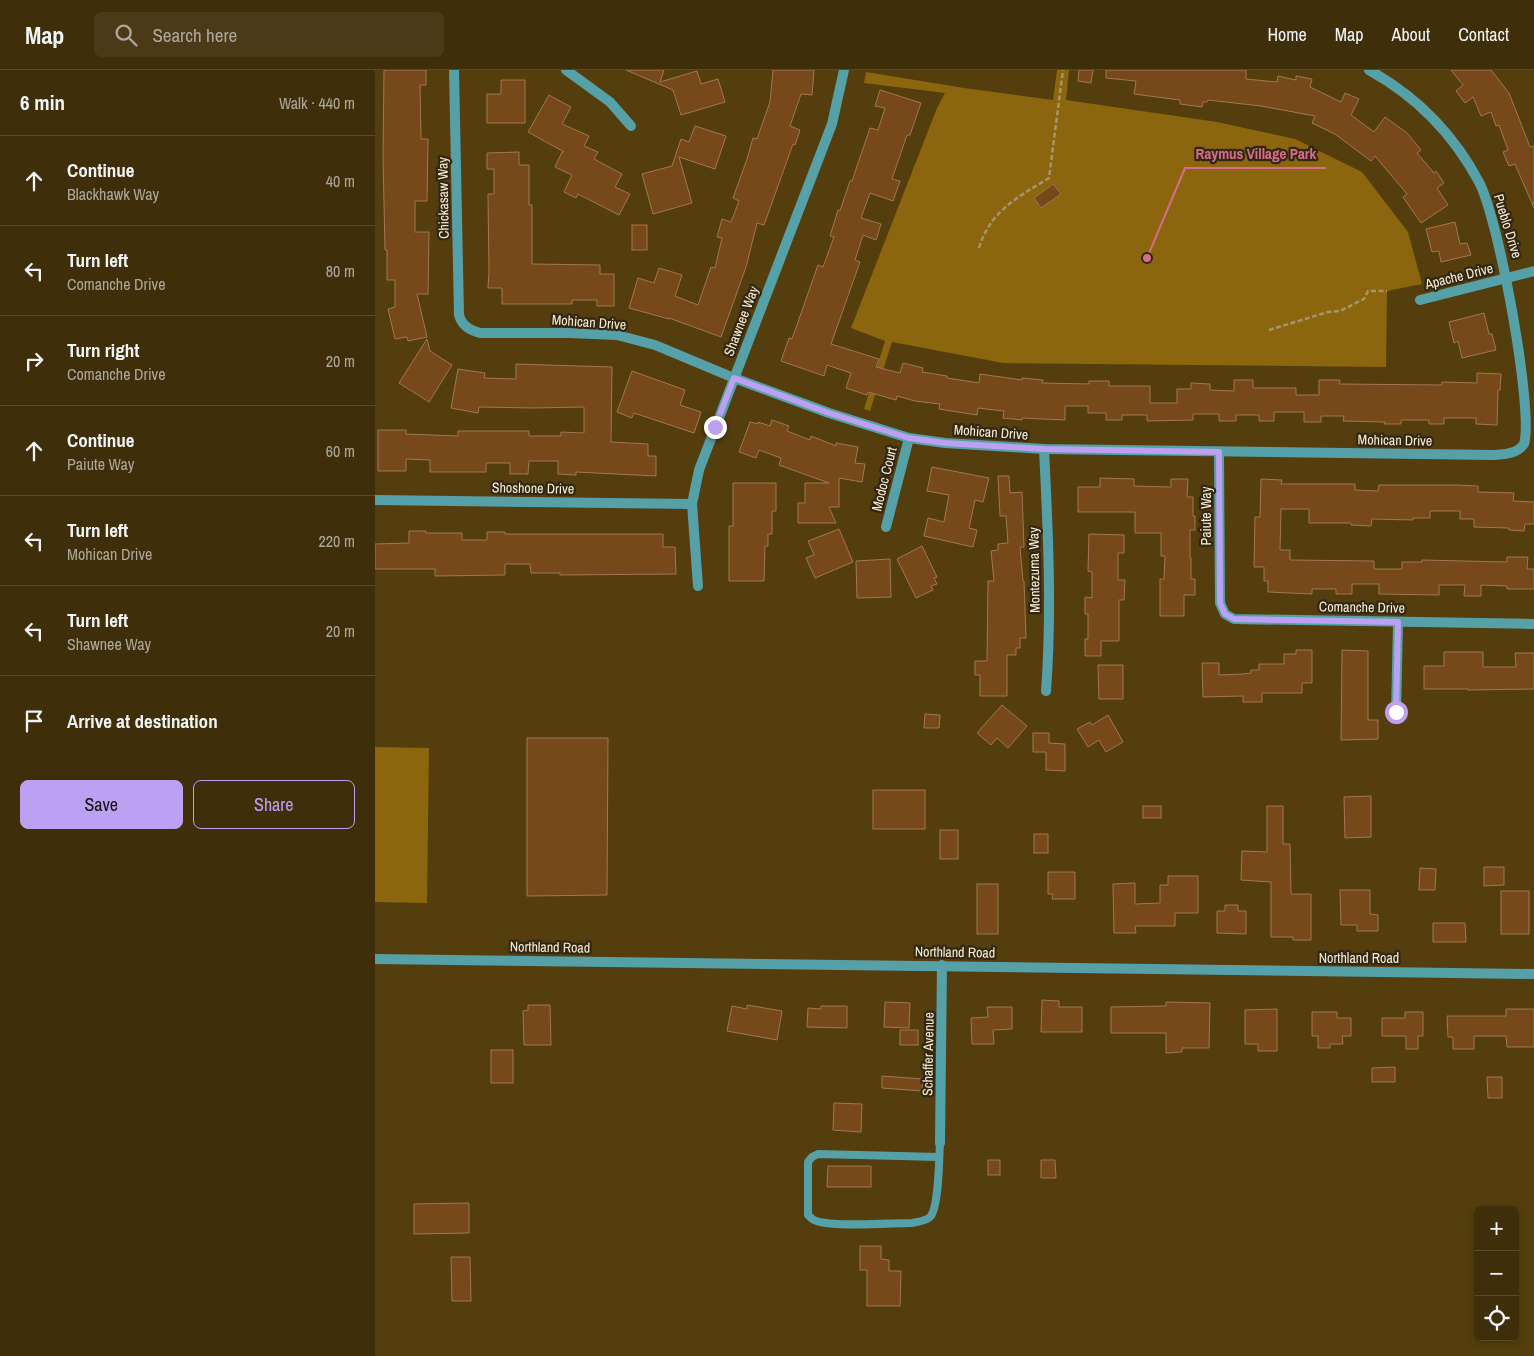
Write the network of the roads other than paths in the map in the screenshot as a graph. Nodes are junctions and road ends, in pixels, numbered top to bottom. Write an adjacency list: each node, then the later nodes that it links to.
1 (454, 70): 9 (street, Chickasaw Way)
2 (566, 70): 5 (street)
3 (845, 70): 10 (street, Shawnee Way)
4 (1369, 70): 7 (street, Pueblo Drive)
5 (631, 126)
6 (1534, 271): 7 (street, Apache Drive)
7 (1509, 278): 8 (street, Apache Drive); 11 (street, Pueblo Drive)
8 (1420, 300)
9 (464, 324): 10 (street, Mohican Drive)
10 (734, 378): 12 (street, Mohican Drive); 16 (street, Shawnee Way)
11 (1529, 435): 14 (street, Mohican Drive)
12 (909, 438): 13 (street, Mohican Drive); 17 (street, Modoc Court)
13 (1044, 449): 14 (street, Mohican Drive); 22 (street, Montezuma Way)
14 (1219, 452): 18 (street, Paiute Way)
15 (375, 500): 16 (street, Shoshone Drive)
16 (692, 504): 19 (street, Shawnee Way)
17 (886, 527)
18 (1220, 580): 20 (street, Comanche Drive)
19 (698, 586)
20 (1398, 622): 21 (street, Comanche Drive); 23 (street)
21 (1534, 624)
22 (1046, 691)
23 (1396, 712)
24 (375, 959): 25 (street, Northland Road)
25 (942, 965): 26 (street, Northland Road); 27 (street, Schaffer Avenue)
26 (1534, 974)
27 (940, 1143): 28 (lane)
28 (939, 1157): 28 (lane)

